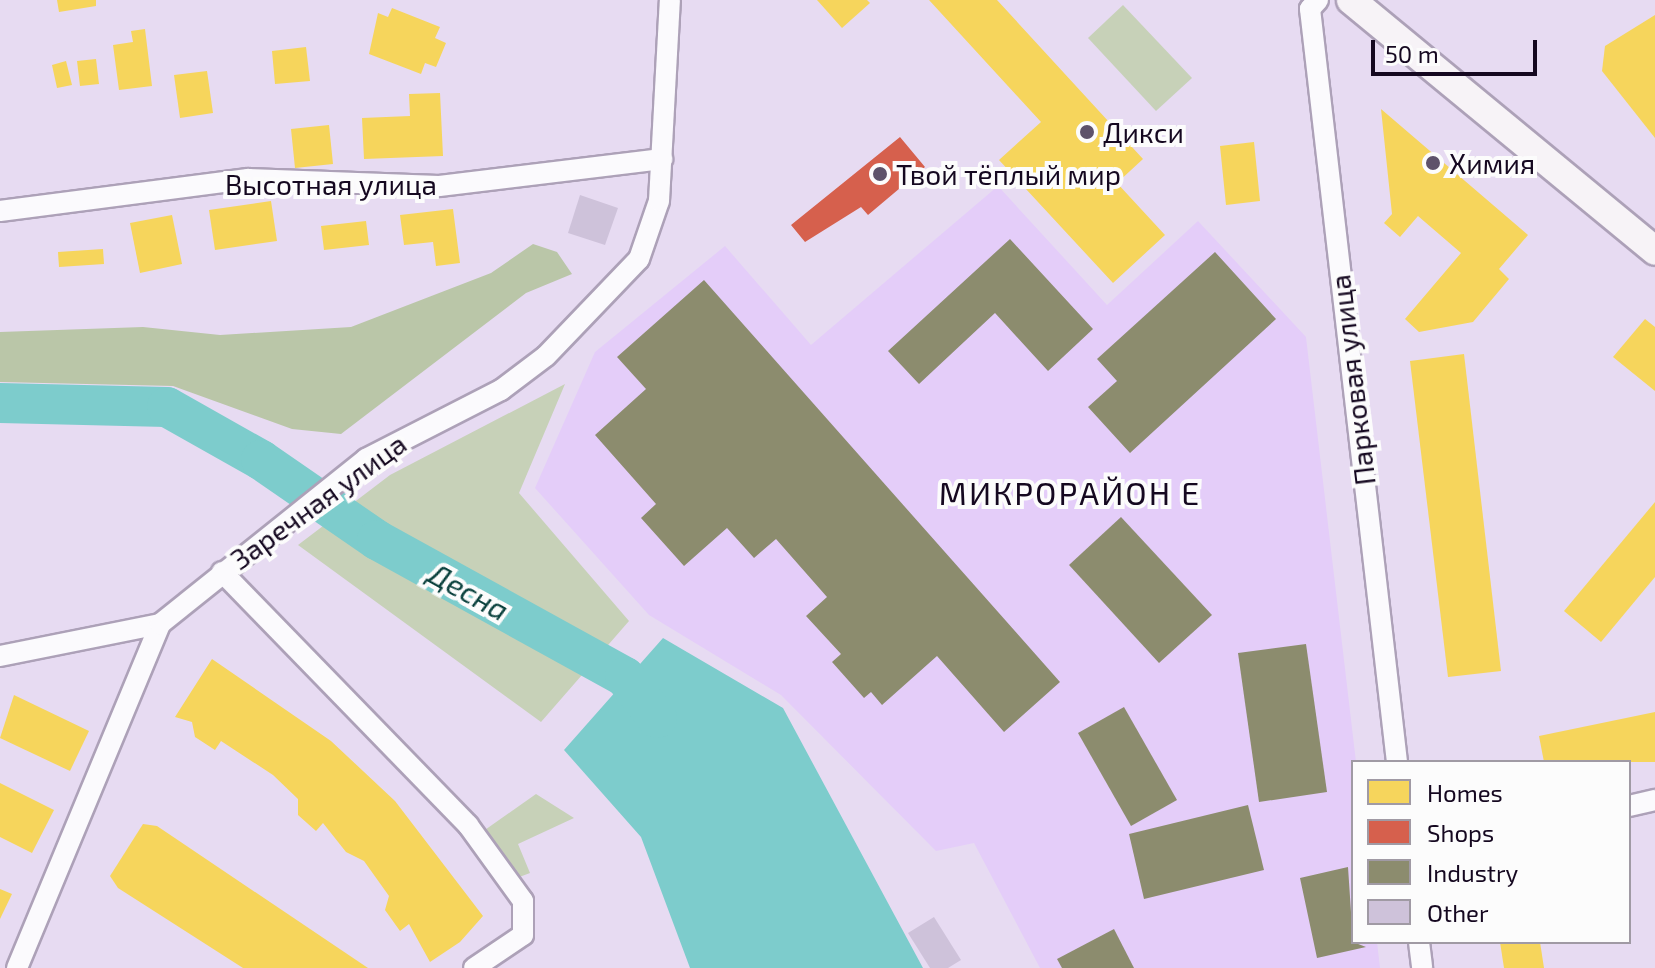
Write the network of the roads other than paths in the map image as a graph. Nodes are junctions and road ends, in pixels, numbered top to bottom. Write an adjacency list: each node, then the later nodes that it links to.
1 (670, 0): 4 (street, Заречная улица)
2 (1318, 0): 10 (street, Парковая улица)
3 (1351, 0): 6 (main road)
4 (662, 159): 5 (street, Высотная улица); 7 (street, Заречная улица)
5 (0, 211)
6 (1655, 251)
7 (222, 572): 8 (street, Заречная улица); 15 (street)
8 (160, 624): 9 (street); 14 (street, Заречная улица)
9 (0, 656)
10 (1397, 760)
11 (1655, 800): 12 (street)
12 (1631, 806)
13 (1419, 944): 16 (street)
14 (17, 968)
15 (474, 968)
16 (1422, 968)

